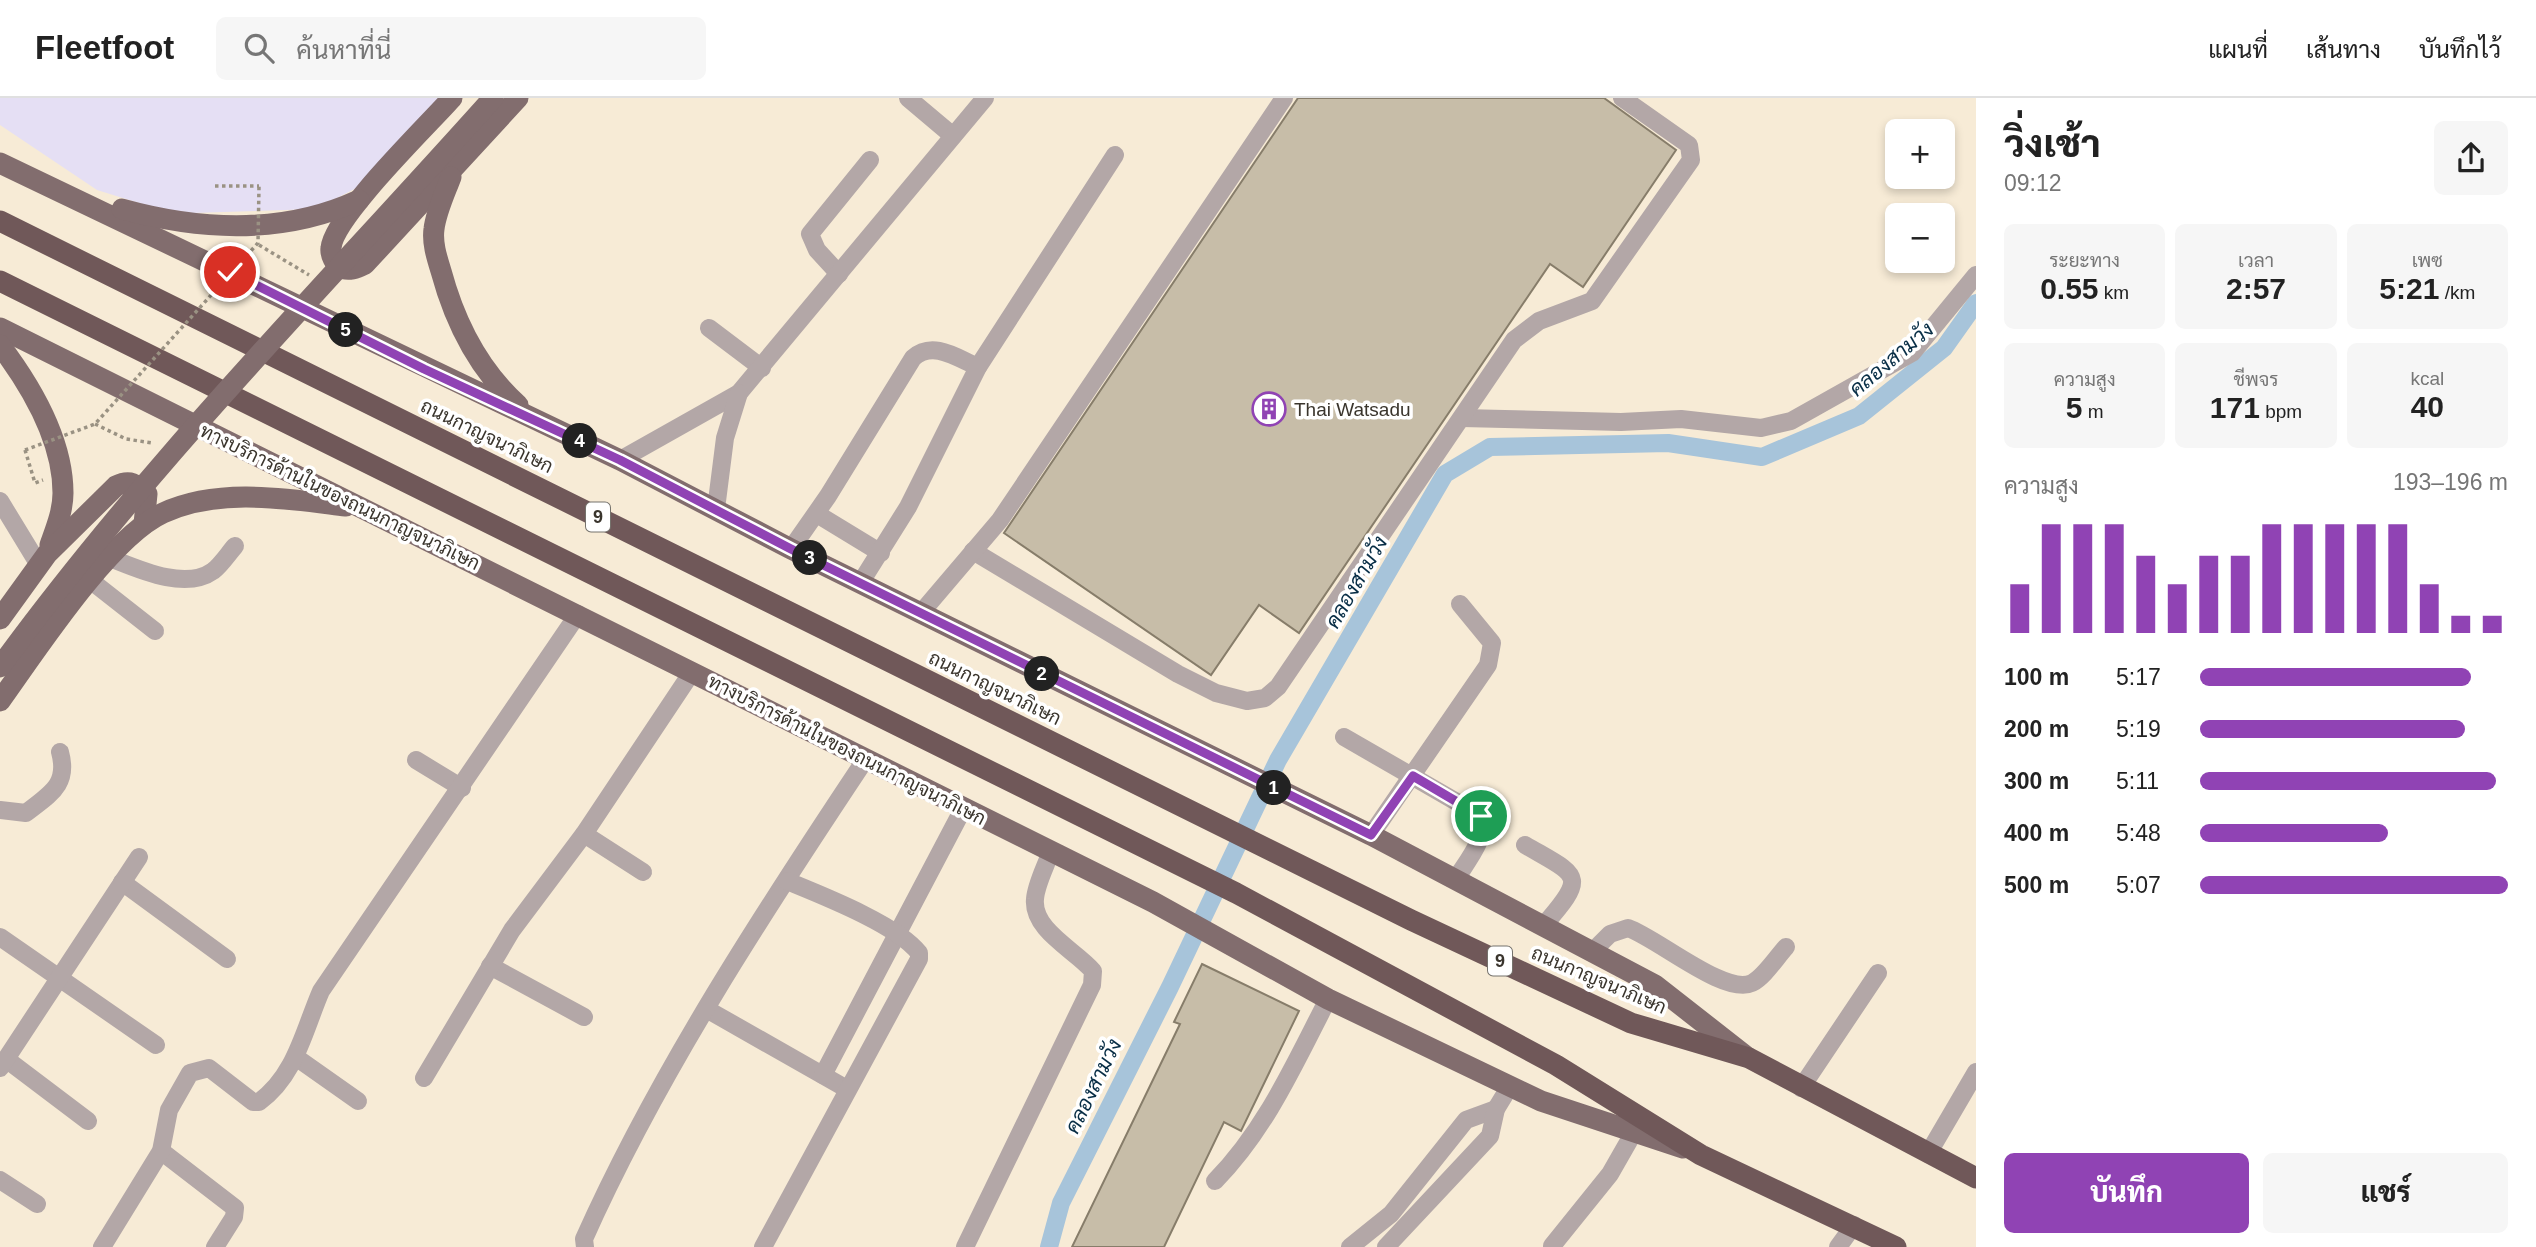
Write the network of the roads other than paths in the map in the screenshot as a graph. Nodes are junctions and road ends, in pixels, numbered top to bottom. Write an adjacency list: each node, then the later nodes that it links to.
1 (452, 98): 15 (main road)
2 (478, 98): 47 (main road)
3 (493, 98): 48 (main road, bridge)
4 (518, 98): 13 (main road)
5 (908, 98): 9 (street)
6 (985, 98): 9 (street)
7 (1284, 98): 36 (street)
8 (1622, 98): 27 (street)
9 (953, 136): 17 (street)
10 (1115, 155): 23 (street)
11 (870, 160): 17 (street)
12 (0, 163): 14 (main road)
13 (453, 171): 15 (main road); 26 (main road)
14 (72, 196): 15 (main road); 26 (main road)
15 (359, 200)
16 (0, 221): 82 (highway, ถนนกาญจนาภิเษก / 9)
17 (839, 274): 24 (street)
18 (1976, 275): 27 (street)
19 (0, 281): 96 (highway)
20 (0, 328): 30 (main road, ทางบริการด้านในของถนนกาญจนาภิเษก)
21 (709, 328): 24 (street)
22 (0, 345): 39 (main road)
23 (978, 367): 32 (street); 37 (street)
24 (762, 368): 25 (street)
25 (739, 393): 28 (street); 31 (street)
26 (532, 418): 28 (main road)
27 (1462, 418): 36 (street)
28 (620, 460): 31 (main road)
29 (0, 501): 39 (street)
30 (362, 508): 33 (main road); 43 (main road, ทางบริการด้านในของถนนกาญจนาภิเษก)
31 (716, 509): 35 (main road)
32 (817, 514): 35 (street); 37 (street)
33 (144, 524): 38 (main road); 39 (main road)
34 (235, 546): 38 (street)
35 (791, 549): 41 (main road)
36 (973, 551): 44 (street)
37 (881, 553): 41 (street)
38 (110, 558): 40 (main road)
39 (43, 559): 45 (main road)
40 (90, 580): 46 (street); 50 (main road)
41 (861, 582): 44 (main road)
42 (1460, 604): 55 (street)
43 (578, 614): 49 (main road, ทางบริการด้านในของถนนกาญจนาภิเษก); 56 (street)
44 (920, 614): 60 (main road)
45 (0, 619)
46 (155, 631)
47 (0, 645)
48 (0, 667)
49 (692, 672): 54 (main road, ทางบริการด้านในของถนนกาญจนาภิเษก); 59 (street)
50 (0, 701)
51 (1344, 737): 55 (street)
52 (60, 752): 58 (street)
53 (416, 760): 56 (street)
54 (865, 760): 57 (main road, ทางบริการด้านในของถนนกาญจนาภิเษก); 66 (street)
55 (1413, 776): 60 (street); 65 (street)
56 (462, 788): 81 (street)
57 (963, 809): 62 (main road, ทางบริการด้านในของถนนกาญจนาภิเษก); 69 (street)
58 (0, 810)
59 (584, 834): 64 (street); 74 (street)
60 (1371, 835): 65 (main road)
61 (1525, 845): 68 (street)
62 (1051, 851): 77 (main road, ทางบริการด้านในของถนนกาญจนาภิเษก); 109 (street)
63 (139, 856): 67 (street)
64 (643, 872)
65 (1456, 879): 68 (main road)
66 (787, 881): 69 (street); 78 (street)
67 (122, 883): 73 (street); 76 (street)
68 (1544, 925): 72 (main road)
69 (897, 936): 85 (street); 88 (street)
70 (0, 937): 76 (street)
71 (1786, 947): 72 (street)
72 (1593, 951): 82 (main road)
73 (227, 959)
74 (490, 966): 79 (street); 86 (street)
75 (1878, 974): 89 (street)
76 (61, 976): 80 (street); 83 (street)
77 (1328, 999): 87 (main road, ทางบริการด้านในของถนนกาญจนาภิเษก); 101 (street)
78 (708, 1010): 85 (street); 107 (street)
79 (584, 1017)
80 (156, 1045)
81 (298, 1058): 90 (street); 94 (street)
82 (1749, 1058): 89 (highway, ถนนกาญจนาภิเษก / 9)
83 (3, 1063): 92 (street)
84 (1976, 1072): 95 (street)
85 (824, 1075): 88 (street)
86 (424, 1078)
87 (1510, 1086): 91 (street); 93 (main road, ทางบริการด้านในของถนนกาญจนาภิเษก)
88 (847, 1088): 108 (street)
89 (1801, 1088): 95 (highway, ถนนกาญจนาภิเษก / 9)
90 (358, 1101)
91 (1496, 1109): 97 (street); 99 (street)
92 (88, 1121)
93 (1634, 1132): 96 (main road, ทางบริการด้านในของถนนกาญจนาภิเษก); 104 (street)
94 (161, 1151): 105 (street); 106 (street)
95 (1928, 1154): 98 (highway, ถนนกาญจนาภิเษก / 9)
96 (1701, 1155): 103 (highway)
97 (1432, 1163): 99 (street); 110 (street)
98 (1976, 1178)
99 (1451, 1179): 111 (street)
100 (0, 1180): 102 (street)
101 (1215, 1181)
102 (37, 1204)
103 (1854, 1225): 112 (street); 113 (highway)
104 (1552, 1246)
105 (102, 1247)
106 (215, 1247)
107 (585, 1247)
108 (762, 1247)
109 (965, 1247)
110 (1350, 1247)
111 (1387, 1247)
112 (1838, 1247)
113 (1896, 1247)

